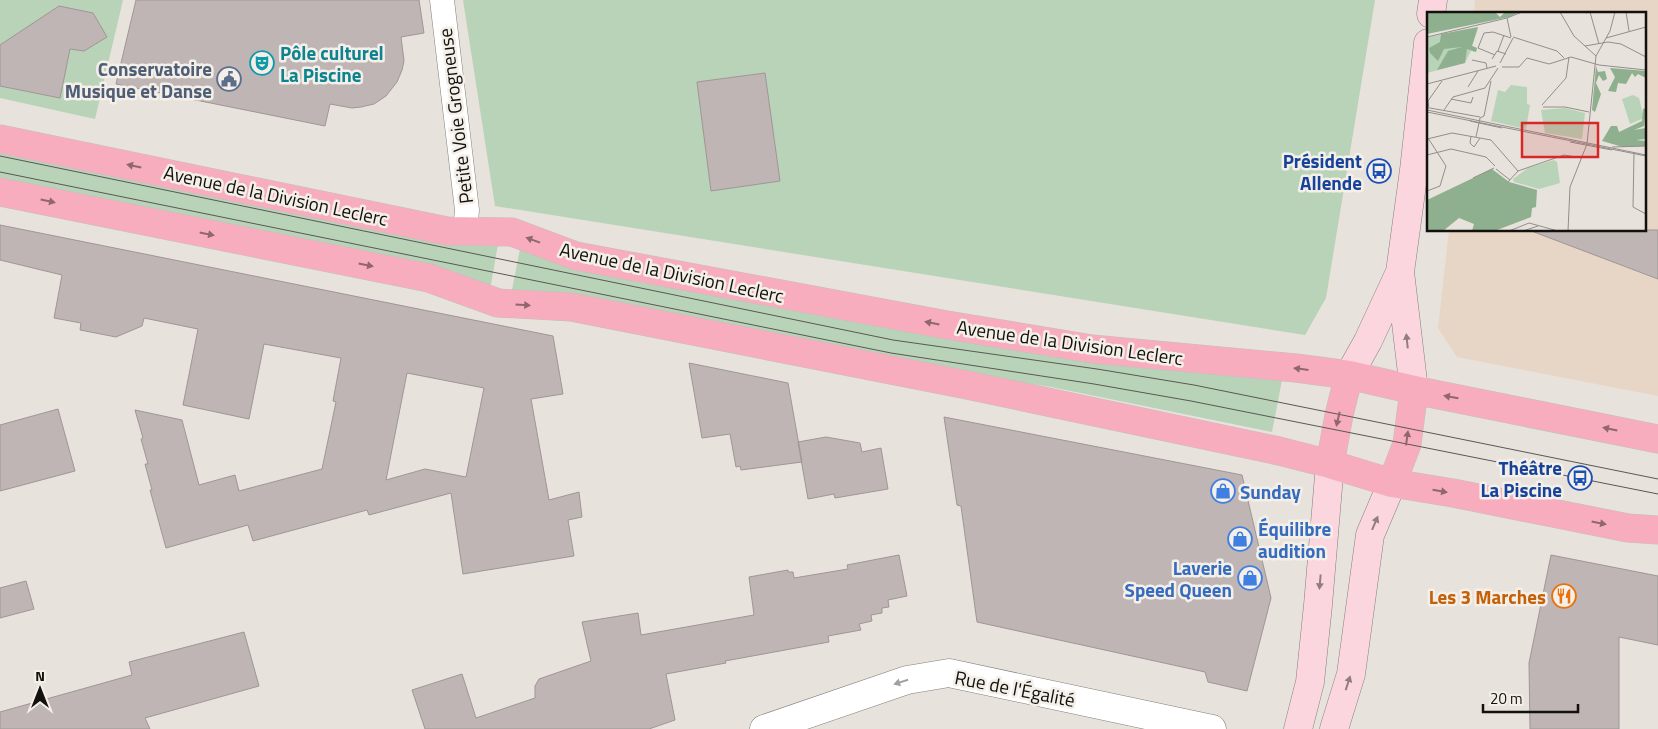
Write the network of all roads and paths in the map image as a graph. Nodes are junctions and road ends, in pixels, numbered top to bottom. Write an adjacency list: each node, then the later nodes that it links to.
1 (442, 0): 5 (street, Petite Voie Grogneuse)
2 (1427, 51): 6 (main road)
3 (0, 139): 5 (main road, Avenue de la Division Leclerc, one-way to 3)
4 (0, 192): 10 (main road, one-way to 10)
5 (464, 231): 7 (main road, Avenue de la Division Leclerc, one-way to 5)
6 (1400, 272): 7 (main road); 8 (main road, one-way to 6)
7 (1349, 375): 8 (main road, Avenue de la Division Leclerc); 10 (main road, one-way to 10)
8 (1414, 390): 9 (main road, Avenue de la Division Leclerc, one-way to 8); 11 (main road, one-way to 8)
9 (1658, 438)
10 (1330, 464): 11 (main road); 15 (main road, one-way to 15)
11 (1392, 483): 12 (main road, one-way to 12); 16 (main road, one-way to 11)
12 (1658, 530)
13 (764, 729): 14 (street, Rue de l'Égalité, one-way to 13)
14 (1212, 729)
15 (1298, 729)
16 (1334, 729)

